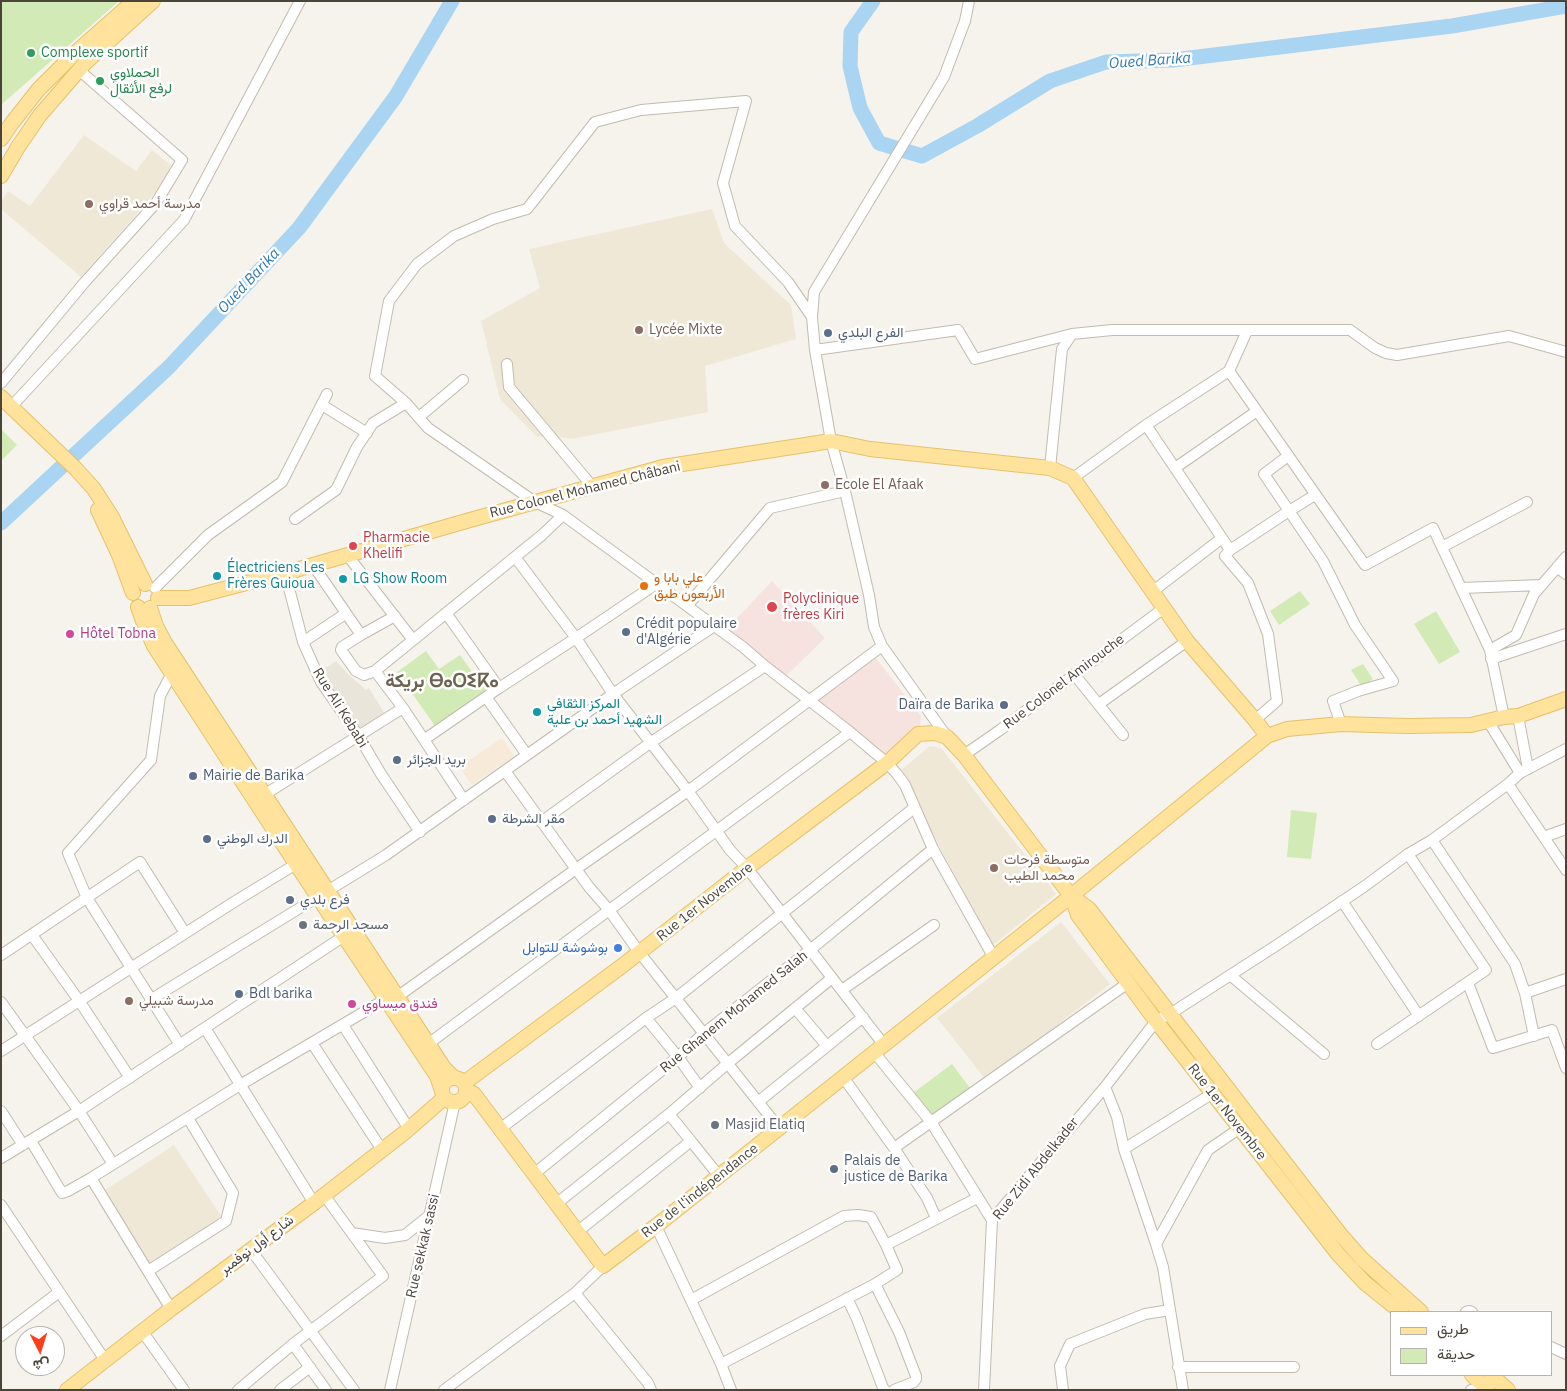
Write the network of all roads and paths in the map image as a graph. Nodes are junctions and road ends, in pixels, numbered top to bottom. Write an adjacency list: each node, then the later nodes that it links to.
1 (134, 1): 6 (main road)
2 (153, 1): 5 (main road)
3 (300, 1): 19 (street)
4 (969, 1): 8 (street)
5 (79, 70): 7 (main road); 16 (street)
6 (1, 139)
7 (1, 176)
8 (812, 317): 11 (street); 18 (street)
9 (1247, 331): 10 (street); 12 (street); 14 (street)
10 (1072, 334): 11 (street); 27 (street)
11 (814, 350): 25 (street)
12 (1566, 352)
13 (507, 364): 30 (street)
14 (1229, 371): 21 (street); 23 (street)
15 (463, 380): 22 (street)
16 (1, 383)
17 (327, 394): 20 (street)
18 (406, 403): 22 (street); 24 (street)
19 (4, 404): 32 (main road)
20 (322, 405): 24 (street); 53 (street)
21 (1257, 411): 26 (street); 28 (street)
22 (419, 417): 34 (street)
23 (1146, 425): 28 (street); 29 (street)
24 (367, 433): 38 (street)
25 (831, 442): 27 (main road, Rue Colonel Mohamed Châbani); 30 (main road, Rue Colonel Mohamed Châbani); 31 (street)
26 (1288, 456): 33 (street); 36 (street)
27 (1050, 468): 29 (main road, Rue Colonel Mohamed Châbani)
28 (1174, 468): 39 (street)
29 (1072, 478): 52 (main road)
30 (592, 486): 34 (main road, Rue Colonel Mohamed Châbani)
31 (845, 491): 54 (street); 66 (street)
32 (92, 492): 53 (main road); 53 (main road)
33 (1315, 495): 36 (street); 40 (street)
34 (535, 502): 37 (street); 42 (main road, Rue Colonel Mohamed Châbani)
35 (1527, 502): 40 (street)
36 (1289, 511): 41 (street); 82 (street)
37 (563, 515): 43 (street); 49 (street)
38 (295, 519)
39 (1222, 538): 41 (street); 52 (street)
40 (1442, 547): 51 (street)
41 (1230, 550): 80 (street)
42 (348, 556): 45 (main road, Rue Colonel Mohamed Châbani); 58 (street)
43 (515, 557): 56 (street); 62 (street)
44 (1566, 557): 46 (street)
45 (313, 566): 47 (main road, Rue Colonel Mohamed Châbani); 57 (street)
46 (1557, 567): 48 (street); 50 (street)
47 (285, 573): 53 (main road, Rue Colonel Mohamed Châbani); 65 (street, Rue Ali Kebabi)
48 (1566, 574)
49 (656, 584): 54 (street); 62 (street)
50 (1542, 585): 51 (street); 67 (street)
51 (1461, 588): 67 (street)
52 (1152, 592): 55 (main road)
53 (149, 597): 70 (main road); 98 (main road)
54 (687, 606): 59 (street)
55 (1164, 608): 64 (main road); 71 (street, Rue Colonel Amirouche)
56 (446, 613): 63 (street); 72 (street)
57 (345, 614): 61 (street); 65 (street)
58 (395, 616): 61 (street); 63 (street)
59 (714, 626): 68 (street); 73 (street)
60 (1566, 634): 67 (street)
61 (361, 635): 69 (street)
62 (576, 638): 72 (street); 73 (street)
63 (413, 640): 69 (street)
64 (1187, 641): 77 (street); 80 (main road)
65 (303, 642): 85 (street, Rue Ali Kebabi)
66 (882, 646): 75 (street); 87 (street)
67 (1491, 655): 79 (street)
68 (765, 666): 75 (street); 89 (street)
69 (375, 671): 78 (street)
70 (172, 673): 98 (main road); 115 (street)
71 (1074, 674): 77 (street); 92 (street, Rue Colonel Amirouche)
72 (499, 688): 74 (street)
73 (614, 694): 89 (street); 91 (street)
74 (486, 697): 88 (street); 91 (street)
75 (808, 700): 83 (street); 97 (street)
76 (1566, 700): 79 (main road)
77 (1099, 704): 84 (street)
78 (403, 708): 85 (street); 88 (street)
79 (1511, 717): 81 (main road); 95 (street)
80 (1255, 720): 86 (main road)
81 (1488, 721): 82 (main road); 95 (street)
82 (1340, 724): 86 (main road)
83 (850, 732): 93 (street); 103 (street)
84 (1123, 734)
85 (358, 735): 98 (street); 104 (street, Rue Ali Kebabi)
86 (1267, 736): 114 (main road, Rue de l'indépendance)
87 (947, 737): 92 (main road); 93 (main road, Rue 1er Novembre)
88 (425, 739): 99 (street)
89 (650, 743): 97 (street); 101 (street)
90 (1566, 749): 95 (street, Rue Zidi Abdelkader)
91 (528, 755): 94 (street)
92 (964, 755): 114 (main road)
93 (887, 763): 100 (street); 110 (main road, Rue 1er Novembre)
94 (505, 771): 99 (street); 101 (street)
95 (1524, 771): 96 (street, Rue Zidi Abdelkader)
96 (1508, 784): 105 (street); 106 (street, Rue Zidi Abdelkader)
97 (688, 791): 103 (street); 111 (street)
98 (259, 797): 109 (main road); 113 (main road)
99 (464, 800): 104 (street)
100 (914, 808): 107 (street); 118 (street)
101 (541, 822): 111 (street)
102 (1566, 829): 105 (street)
103 (716, 831): 110 (street); 117 (street)
104 (420, 832): 113 (street)
105 (1544, 837): 112 (street)
106 (1432, 840): 108 (street, Rue Zidi Abdelkader); 134 (street)
107 (933, 850): 123 (street, Rue Ghanem Mohamed Salah); 126 (street)
108 (1408, 854): 116 (street, Rue Zidi Abdelkader); 132 (street)
109 (296, 864): 113 (main road); 120 (street)
110 (747, 868): 118 (street); 124 (main road, Rue 1er Novembre)
111 (576, 869): 117 (street); 135 (street)
112 (1566, 870)
113 (323, 893): 122 (main road); 135 (main road); 137 (street)
114 (1071, 896): 126 (main road, Rue de l'indépendance); 131 (main road, Rue 1er Novembre); 141 (main road)
115 (87, 898): 120 (street); 121 (street); 127 (street)
116 (1342, 901): 128 (street, Rue Zidi Abdelkader); 142 (street)
117 (609, 910): 124 (street); 153 (street)
118 (782, 914): 123 (street); 136 (street)
119 (934, 925): 133 (street)
120 (185, 934): 127 (street)
121 (32, 935): 125 (street); 139 (street)
122 (344, 936): 135 (main road); 147 (street)
123 (810, 950): 129 (street); 148 (street, Rue Ghanem Mohamed Salah)
124 (640, 952): 136 (street); 165 (main road, Rue 1er Novembre)
125 (1, 955)
126 (994, 958): 157 (main road, Rue de l'indépendance)
127 (131, 969): 137 (street); 139 (street)
128 (1230, 975): 141 (street, Rue Zidi Abdelkader); 159 (street)
129 (832, 978): 133 (street); 140 (street)
130 (1566, 979): 134 (street)
131 (1128, 983): 145 (main road, Rue 1er Novembre); 176 (street)
132 (1468, 983): 142 (street); 150 (street)
133 (842, 990): 143 (street)
134 (1525, 993): 150 (street)
135 (392, 998): 146 (street); 153 (main road); 170 (main road)
136 (676, 998): 144 (street); 148 (street)
137 (150, 1000): 155 (street)
138 (1, 1002): 149 (street)
139 (80, 1002): 149 (street); 164 (street)
140 (795, 1008): 156 (street); 161 (street)
141 (1170, 1014): 145 (street, Rue Zidi Abdelkader); 214 (main road)
142 (1419, 1016): 154 (street)
143 (863, 1017): 156 (street); 157 (street)
144 (646, 1018): 160 (street); 180 (street)
145 (1156, 1021): 167 (street, Rue Zidi Abdelkader); 169 (main road, Rue 1er Novembre)
146 (342, 1025): 152 (street); 179 (street)
147 (205, 1028): 155 (street); 166 (street)
148 (703, 1034): 160 (street, Rue Ghanem Mohamed Salah); 161 (street)
149 (26, 1036): 158 (street); 172 (street)
150 (1534, 1036): 151 (street)
151 (1561, 1041): 162 (street)
152 (312, 1043): 166 (street); 185 (street)
153 (428, 1044): 165 (main road)
154 (1377, 1044)
155 (180, 1045): 164 (street)
156 (827, 1046): 171 (street)
157 (879, 1048): 163 (main road, Rue de l'indépendance); 176 (street)
158 (1, 1051)
159 (1324, 1054)
160 (678, 1058): 168 (street); 188 (street, Rue Ghanem Mohamed Salah)
161 (727, 1064): 168 (street); 171 (street)
162 (1566, 1068)
163 (843, 1077): 177 (main road, Rue de l'indépendance); 183 (street)
164 (130, 1078): 172 (street)
165 (461, 1083): 170 (main road); 170 (main road); 180 (main road)
166 (240, 1085): 175 (street); 192 (street)
167 (1105, 1086): 184 (street); 197 (street, Rue Zidi Abdelkader)
168 (700, 1088): 174 (street)
169 (1213, 1093): 178 (main road, Rue 1er Novembre); 184 (street)
170 (447, 1096): 179 (main road, شارع أول نوفمبر); 195 (street, Rue sekkak sassi)
171 (758, 1102): 177 (street)
172 (79, 1111): 182 (street); 187 (street)
173 (1, 1112): 182 (street)
174 (669, 1114): 181 (street); 193 (street)
175 (188, 1118): 187 (street); 205 (street)
176 (931, 1122): 183 (street); 191 (street)
177 (778, 1128): 189 (main road, Rue de l'indépendance)
178 (1240, 1128): 201 (street); 213 (main road, Rue 1er Novembre)
179 (409, 1129): 185 (main road, شارع أول نوفمبر)
180 (500, 1129): 188 (main road)
181 (690, 1141): 189 (street); 199 (street)
182 (27, 1143): 186 (street); 190 (street)
183 (894, 1148): 196 (street)
184 (1124, 1149): 201 (street)
185 (382, 1150): 192 (main road, شارع أول نوفمبر)
186 (1, 1158)
187 (113, 1164): 190 (street)
188 (534, 1174): 193 (main road)
189 (719, 1176): 198 (main road, Rue de l'indépendance)
190 (91, 1178): 205 (street)
191 (977, 1198): 196 (street); 197 (street)
192 (319, 1199): 200 (street); 203 (main road, شارع أول نوفمبر)
193 (556, 1204): 199 (main road)
194 (1, 1205): 207 (street)
195 (430, 1215): 200 (street); 234 (street, Rue sekkak sassi)
196 (936, 1218): 202 (street)
197 (992, 1220): 240 (street, Rue Zidi Abdelkader)
198 (656, 1226): 204 (main road, Rue de l'indépendance); 210 (street)
199 (577, 1232): 204 (main road)
200 (352, 1233): 216 (street)
201 (1156, 1244): 212 (street)
202 (886, 1245): 206 (street); 210 (street)
203 (251, 1250): 211 (main road, شارع أول نوفمبر); 216 (street)
204 (603, 1266): 208 (street, Rue de l'indépendance)
205 (148, 1271): 211 (street)
206 (875, 1284): 209 (street); 239 (street)
207 (59, 1292): 217 (street); 221 (street)
208 (574, 1293): 235 (street, Rue de l'indépendance); 236 (street)
209 (847, 1298): 222 (street); 238 (street)
210 (691, 1300): 222 (street)
211 (171, 1309): 215 (main road, شارع أول نوفمبر)
212 (1170, 1310): 224 (street); 241 (street)
213 (1400, 1311)
214 (1420, 1311)
215 (142, 1331): 221 (main road, شارع أول نوفمبر); 229 (street)
216 (311, 1331): 218 (street); 233 (street)
217 (1, 1336)
218 (293, 1344): 223 (street); 230 (street)
219 (1552, 1348): 220 (street)
220 (1566, 1354)
221 (105, 1360): 228 (main road, شارع أول نوفمبر)
222 (721, 1364): 237 (street)
223 (310, 1367): 231 (street); 232 (street)
224 (1178, 1367): 225 (street); 242 (street)
225 (1294, 1367)
226 (1473, 1376): 227 (main road)
227 (1484, 1385): 243 (main road)
228 (67, 1390)
229 (184, 1390)
230 (238, 1390)
231 (280, 1390)
232 (326, 1390)
233 (354, 1390)
234 (390, 1390)
235 (444, 1390)
236 (651, 1390)
237 (731, 1390)
238 (885, 1390)
239 (894, 1390)
240 (984, 1390)
241 (1064, 1390)
242 (1183, 1390)
243 (1508, 1390)

